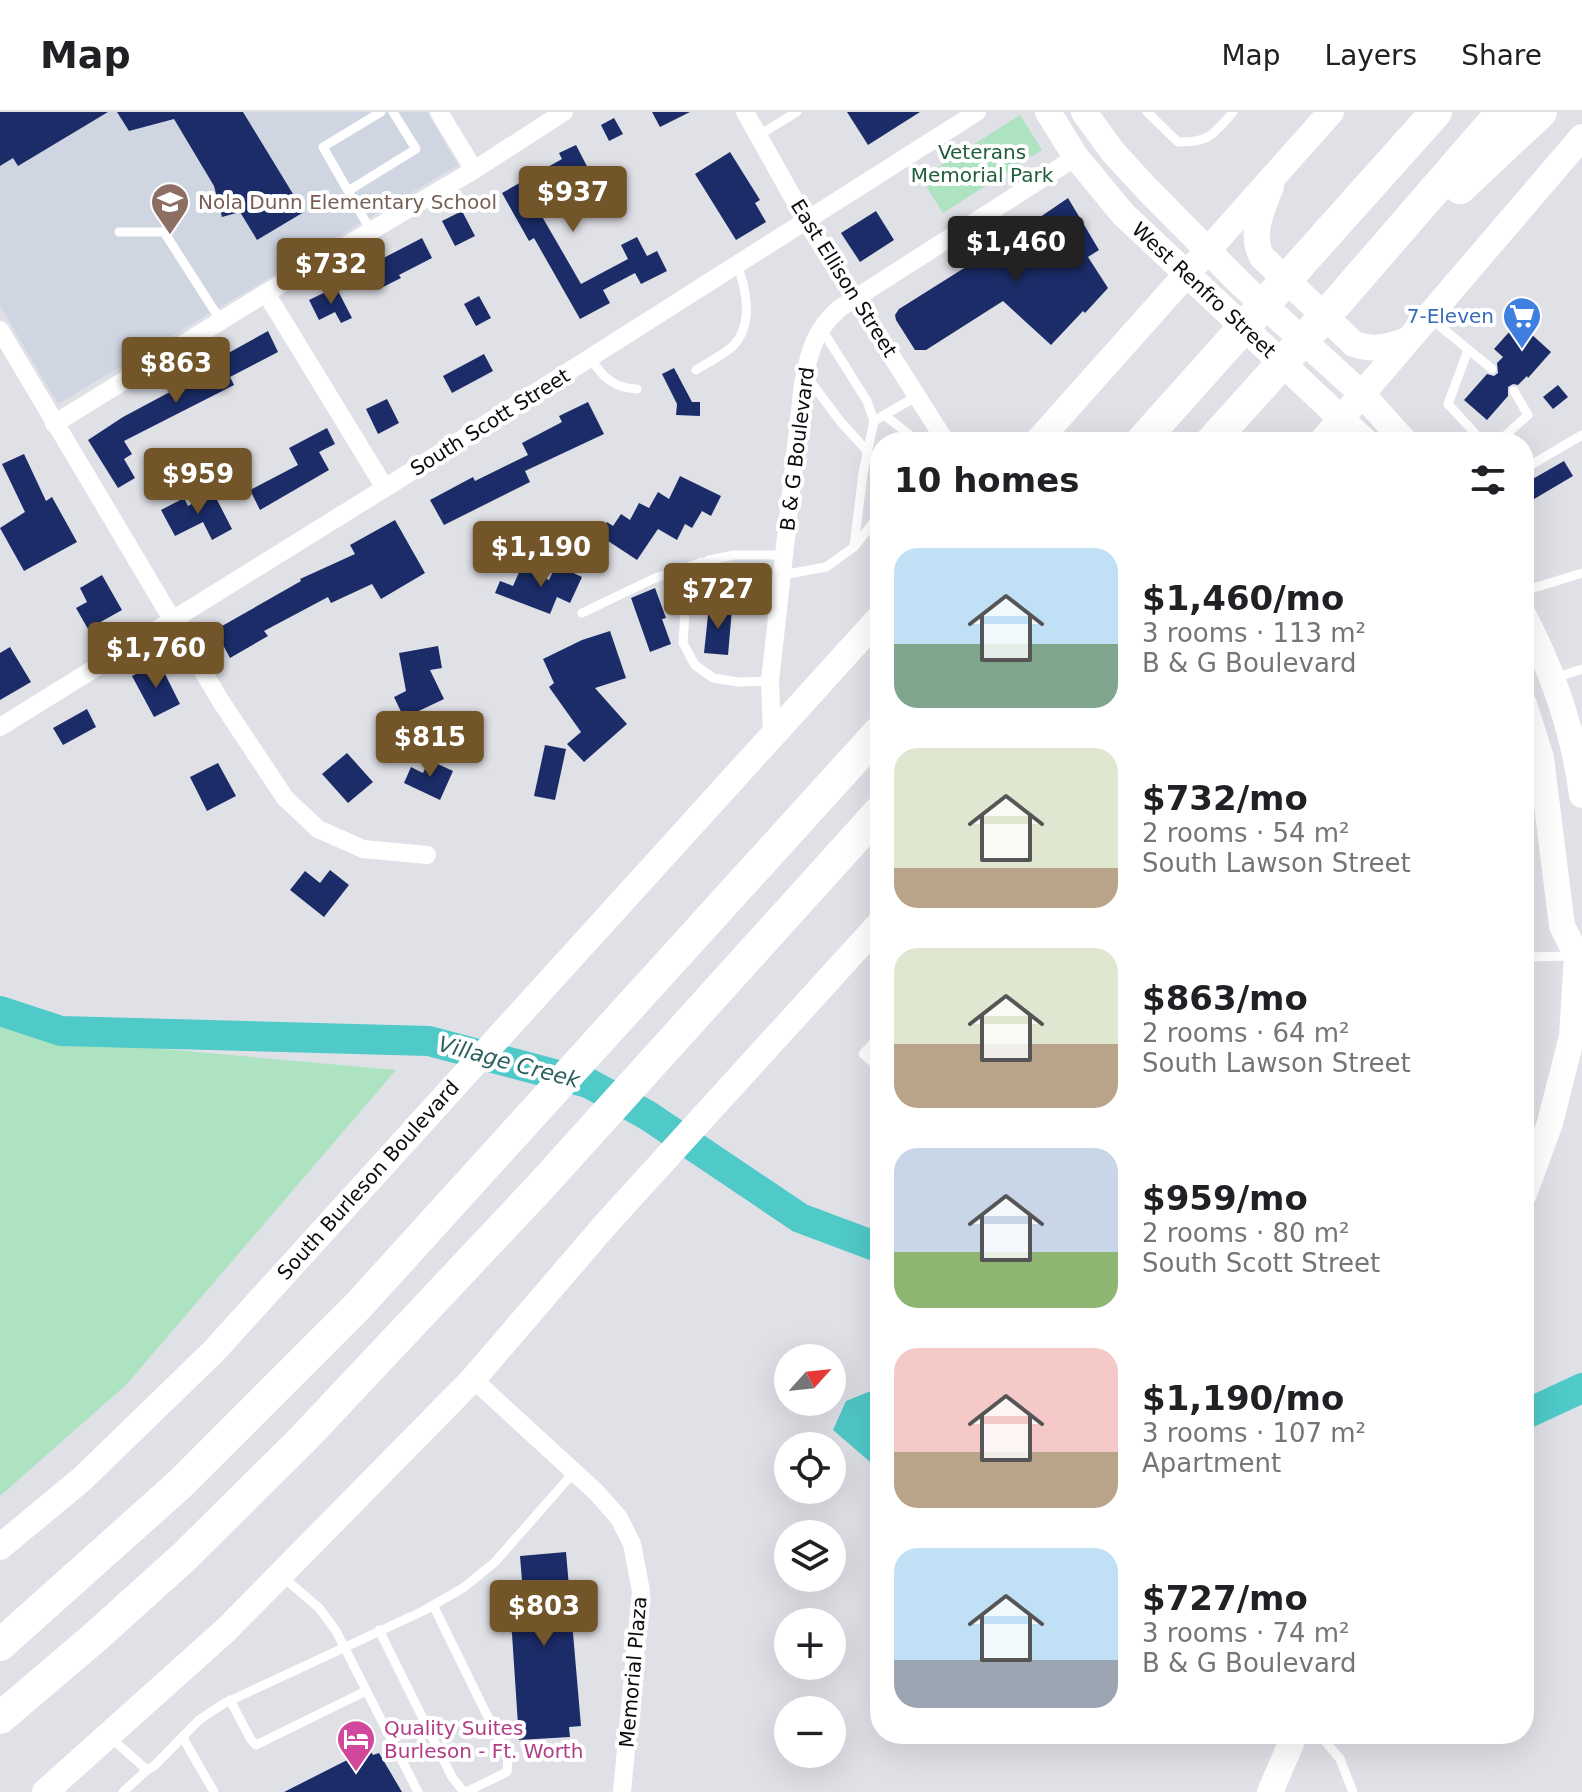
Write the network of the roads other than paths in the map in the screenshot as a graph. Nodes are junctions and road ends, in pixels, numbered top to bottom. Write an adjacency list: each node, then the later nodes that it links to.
1 (381, 112): 21 (lane)
2 (393, 112): 21 (lane)
3 (439, 112): 19 (street)
4 (564, 112): 19 (street)
5 (745, 112): 16 (street, East Ellison Street)
6 (797, 112): 16 (lane)
7 (977, 112): 22 (street, South Scott Street)
8 (1048, 112): 18 (main road, West Renfro Street)
9 (1084, 112): 25 (main road, West Renfro Street)
10 (1147, 112): 11 (lane)
11 (1233, 112)
12 (1331, 112): 20 (main road)
13 (1436, 112): 53 (highway)
14 (1502, 112): 30 (highway)
15 (1541, 112): 30 (highway)
16 (759, 135): 22 (street, East Ellison Street)
17 (1582, 137): 31 (main road)
18 (1076, 157): 27 (main road, West Renfro Street); 29 (street, B & G Boulevard)
19 (474, 170): 23 (street)
20 (1275, 175): 25 (main road); 35 (main road)
21 (348, 191): 23 (lane)
22 (806, 221): 26 (street, South Scott Street); 29 (street, East Ellison Street)
23 (371, 231): 28 (street)
24 (119, 232): 32 (lane)
25 (1208, 250): 27 (main road); 43 (main road, West Renfro Street)
26 (737, 264): 37 (street, South Scott Street); 39 (lane)
27 (1186, 274): 46 (main road, West Renfro Street); 52 (main road)
28 (266, 293): 32 (street); 64 (street)
29 (855, 299): 33 (street, B & G Boulevard); 44 (street, East Ellison Street)
30 (1340, 299): 54 (highway)
31 (1428, 317): 35 (main road); 36 (lane)
32 (221, 321): 48 (street)
33 (821, 328): 40 (street, B & G Boulevard); 47 (lane)
34 (0, 330): 48 (street)
35 (1408, 340): 43 (main road)
36 (1468, 350): 38 (lane); 58 (lane)
37 (590, 358): 41 (lane); 64 (street, South Scott Street)
38 (1492, 369)
39 (696, 370)
40 (805, 374): 62 (lane); 67 (street, B & G Boulevard)
41 (637, 389)
42 (1514, 391): 59 (lane)
43 (1363, 395): 46 (main road); 57 (main road, West Renfro Street)
44 (918, 396): 45 (lane); 51 (street, East Ellison Street)
45 (884, 415): 47 (lane); 50 (lane)
46 (1342, 420): 55 (main road); 56 (main road, West Renfro Street)
47 (874, 421): 49 (lane)
48 (54, 424): 73 (street)
49 (872, 432)
50 (906, 432)
51 (940, 432)
52 (1046, 432)
53 (1150, 432)
54 (1220, 432)
55 (1331, 432)
56 (1355, 432)
57 (1396, 432)
58 (1474, 432)
59 (1509, 432)
60 (1582, 435): 63 (lane)
61 (870, 442): 62 (lane)
62 (868, 452): 66 (lane)
63 (1534, 463)
64 (385, 488): 73 (street, South Scott Street)
65 (870, 527): 66 (lane)
66 (854, 547): 70 (lane)
67 (784, 555): 68 (lane); 70 (street, B & G Boulevard)
68 (709, 560): 72 (lane); 79 (lane)
69 (1582, 573): 71 (lane)
70 (782, 575): 79 (street, B & G Boulevard)
71 (1534, 588)
72 (582, 613)
73 (173, 619): 80 (street, South Scott Street); 86 (street)
74 (870, 628): 81 (main road, South Burleson Boulevard)
75 (1534, 638): 78 (main road)
76 (1582, 669): 78 (lane)
77 (1534, 676): 78 (main road)
78 (1552, 679): 84 (main road)
79 (770, 681): 81 (street, B & G Boulevard)
80 (0, 727)
81 (772, 736): 93 (main road, South Burleson Boulevard)
82 (1534, 737): 88 (main road)
83 (870, 742): 97 (highway)
84 (1582, 795)
85 (870, 822): 101 (highway)
86 (427, 855)
87 (870, 934): 91 (main road)
88 (1581, 955): 89 (lane); 90 (main road)
89 (1534, 957)
90 (1534, 1167)
91 (473, 1379): 92 (street, Memorial Plaza); 94 (main road)
92 (574, 1472): 95 (lane); 112 (street, Memorial Plaza)
93 (0, 1547)
94 (280, 1574): 98 (lane); 102 (main road)
95 (433, 1605): 96 (lane); 111 (lane)
96 (379, 1630): 98 (lane); 111 (lane)
97 (0, 1645)
98 (343, 1646): 99 (lane); 100 (lane)
99 (366, 1691): 100 (lane); 110 (lane)
100 (230, 1700): 103 (lane)
101 (0, 1718)
102 (108, 1735): 106 (lane); 107 (main road)
103 (183, 1738): 106 (lane); 109 (lane)
104 (1291, 1744): 113 (main road)
105 (1327, 1744): 114 (lane)
106 (147, 1770): 108 (lane)
107 (45, 1792)
108 (123, 1792)
109 (214, 1792)
110 (418, 1792)
111 (465, 1792)
112 (622, 1792)
113 (1270, 1792)
114 (1353, 1792)

